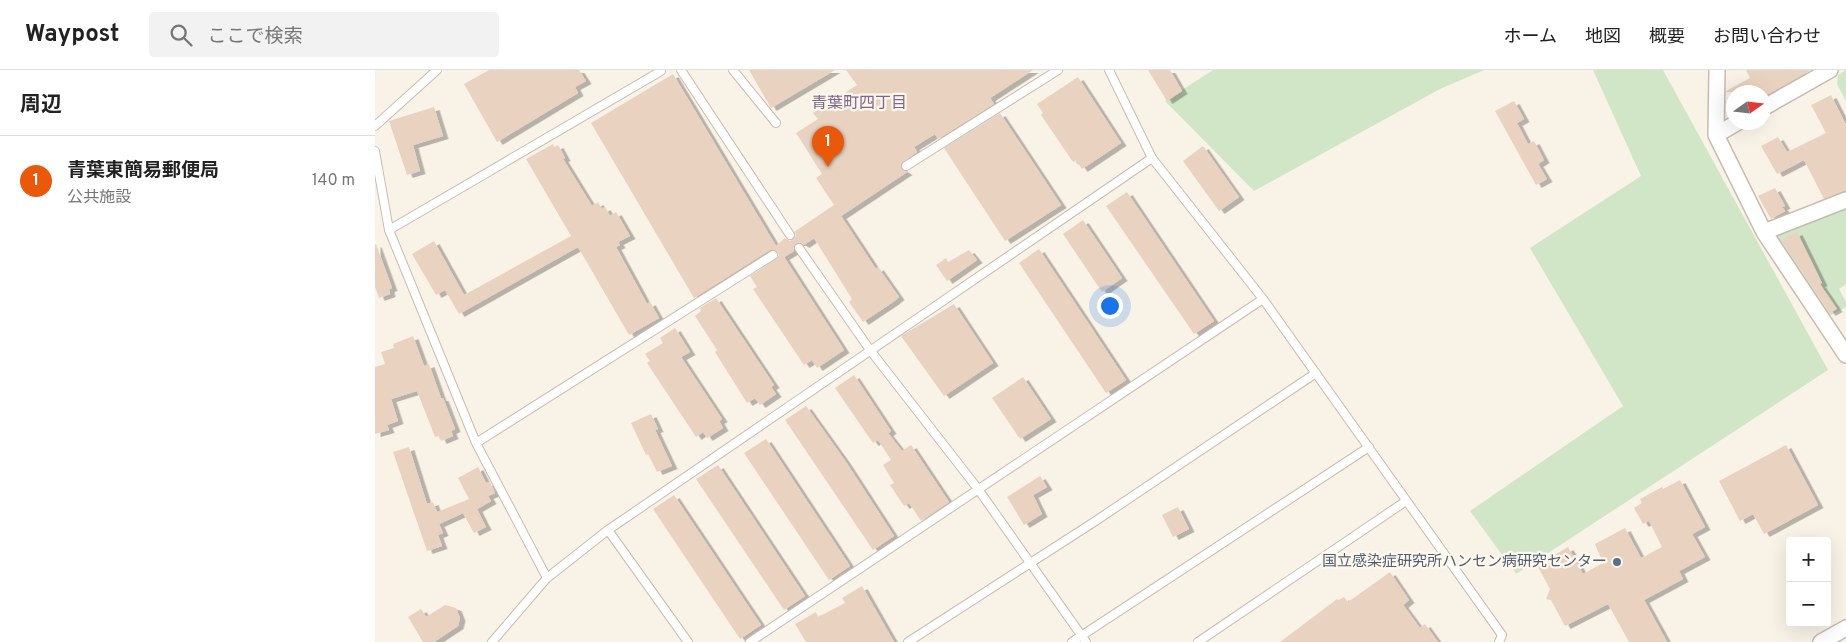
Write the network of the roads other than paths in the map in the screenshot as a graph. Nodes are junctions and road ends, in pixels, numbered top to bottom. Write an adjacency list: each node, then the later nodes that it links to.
1 (437, 70): 12 (lane)
2 (646, 70): 9 (lane)
3 (681, 70): 21 (lane)
4 (733, 70): 11 (lane)
5 (1058, 70): 17 (lane)
6 (1109, 70): 16 (lane)
7 (1717, 70): 14 (street)
8 (1830, 70): 10 (street)
9 (659, 72): 19 (lane)
10 (1771, 103)
11 (776, 123)
12 (375, 126)
13 (1726, 129): 14 (street)
14 (1716, 135): 20 (street)
15 (375, 151): 19 (lane)
16 (1151, 158): 24 (lane); 25 (lane)
17 (906, 166)
18 (1846, 200): 20 (street)
19 (389, 230): 28 (lane)
20 (1764, 232): 26 (street)
21 (790, 235)
22 (799, 248): 25 (lane)
23 (773, 256): 28 (lane)
24 (1263, 299): 27 (lane); 30 (lane)
25 (870, 350): 30 (lane); 32 (lane)
26 (1846, 355)
27 (1316, 373): 29 (lane); 33 (lane)
28 (476, 443): 34 (lane)
29 (1369, 447): 31 (lane); 36 (lane)
30 (978, 490): 33 (lane); 39 (lane)
31 (1406, 501): 42 (lane); 43 (lane)
32 (608, 530): 34 (lane); 38 (lane)
33 (1030, 562): 36 (lane); 40 (lane)
34 (547, 578): 37 (lane)
35 (1846, 628): 44 (street)
36 (1083, 639): 41 (lane)
37 (492, 642)
38 (688, 642)
39 (750, 642)
40 (908, 642)
41 (1072, 642)
42 (1198, 642)
43 (1499, 642)
44 (1821, 642)

